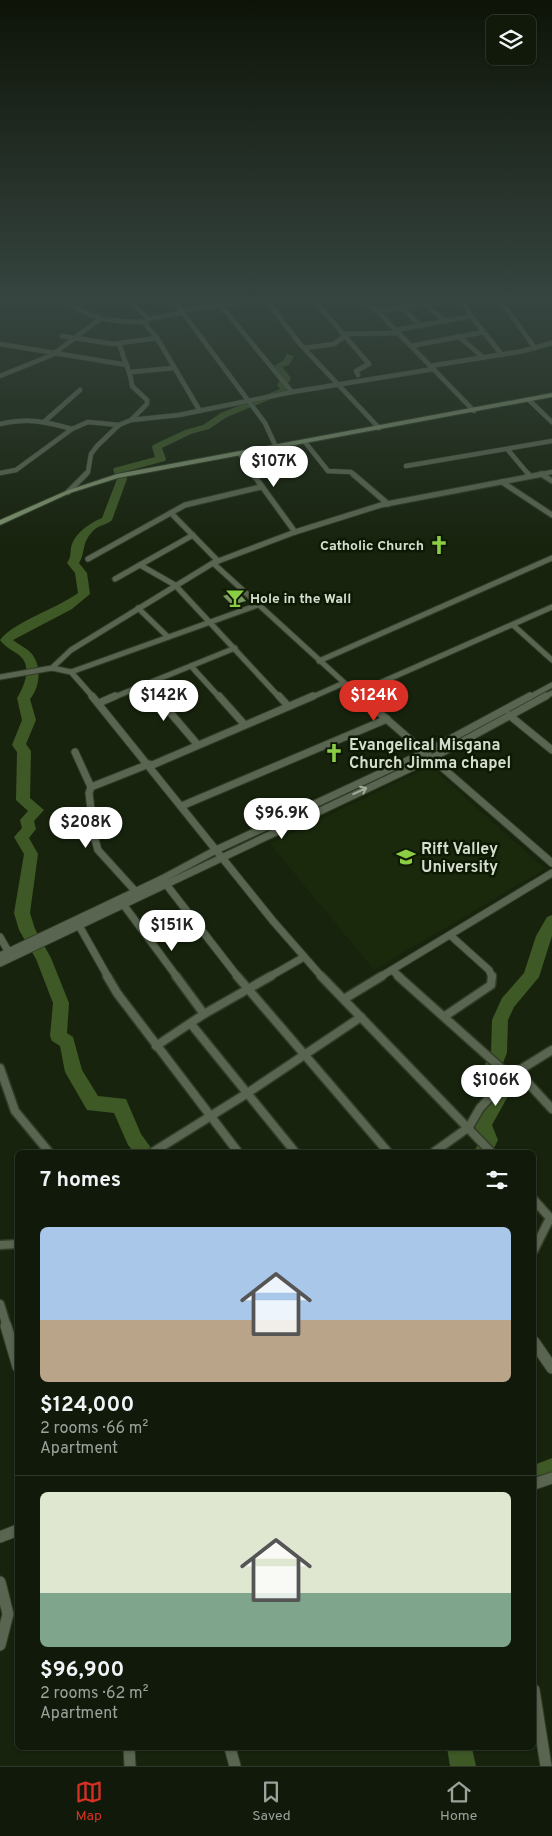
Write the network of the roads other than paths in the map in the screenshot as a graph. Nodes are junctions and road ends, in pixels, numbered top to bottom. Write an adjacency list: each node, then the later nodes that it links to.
1 (132, 379): 16 (street)
2 (181, 379): 14 (street)
3 (233, 379): 13 (street)
4 (282, 379): 10 (street)
5 (335, 379): 8 (street)
6 (373, 379): 8 (street)
7 (444, 379): 15 (street)
8 (340, 384): 10 (street); 21 (street)
9 (80, 390): 17 (street)
10 (292, 392): 13 (street)
11 (552, 395): 12 (street)
12 (529, 400): 15 (street); 18 (street)
13 (249, 402): 14 (street); 25 (street)
14 (200, 411): 16 (street)
15 (474, 411): 21 (street)
16 (131, 420): 20 (street)
17 (45, 421): 19 (street); 22 (street)
18 (552, 422)
19 (0, 424)
20 (118, 425): 22 (street); 36 (street)
21 (379, 428): 24 (street)
22 (72, 429): 30 (street)
23 (552, 441): 26 (street)
24 (305, 442): 25 (street); 37 (street)
25 (276, 447): 27 (street)
26 (508, 450): 28 (street); 32 (street)
27 (240, 454): 35 (street); 36 (street)
28 (406, 466)
29 (552, 472): 31 (street)
30 (0, 474)
31 (540, 474): 32 (street); 33 (street)
32 (530, 476): 34 (street)
33 (552, 481)
34 (502, 482): 37 (street); 39 (street)
35 (261, 487): 38 (street); 41 (street)
36 (68, 492): 40 (street)
37 (388, 504): 41 (street)
38 (171, 512): 42 (street); 44 (street)
39 (552, 515)
40 (0, 523)
41 (295, 532): 45 (street)
42 (193, 535): 45 (street); 46 (street)
43 (552, 558): 57 (street)
44 (88, 559)
45 (215, 562): 48 (street); 49 (street)
46 (140, 565): 47 (street); 48 (street)
47 (115, 579)
48 (175, 585): 50 (street); 52 (street)
49 (258, 605): 52 (street); 57 (street)
50 (138, 608): 54 (street); 59 (street)
51 (551, 608): 53 (street)
52 (212, 623): 54 (street); 55 (street)
53 (512, 625): 56 (street); 65 (street)
54 (168, 638): 60 (street)
55 (235, 648): 58 (street); 68 (street)
56 (552, 660)
57 (319, 661): 62 (street)
58 (191, 666): 63 (street); 71 (street)
59 (52, 668): 60 (street); 61 (street)
60 (71, 672): 67 (street)
61 (0, 677)
62 (344, 683): 65 (street); 68 (street)
63 (146, 685): 67 (street); 72 (street)
64 (552, 685): 75 (street)
65 (357, 693): 70 (street)
66 (550, 696): 69 (street)
67 (99, 703): 77 (street)
68 (288, 706): 71 (street)
69 (509, 715): 73 (street); 76 (street)
70 (387, 719): 75 (street); 79 (street)
71 (244, 724): 72 (street)
72 (198, 744): 77 (street)
73 (552, 750)
74 (75, 752): 78 (street)
75 (426, 752): 76 (street); 80 (street)
76 (432, 758): 80 (street, one-way to 76); 81 (street)
77 (149, 765): 78 (street); 79 (street)
78 (91, 787): 84 (street)
79 (184, 805): 80 (street)
80 (218, 853): 83 (street); 91 (street)
81 (552, 863)
82 (552, 873): 87 (street)
83 (163, 881): 84 (street); 94 (street)
84 (137, 893): 85 (street)
85 (121, 901): 86 (street); 96 (street)
86 (77, 922): 89 (street); 92 (street); 100 (street)
87 (450, 935): 93 (street); 97 (street)
88 (0, 938): 89 (street)
89 (8, 952): 90 (street)
90 (0, 956)
91 (304, 957): 94 (street); 95 (street)
92 (0, 964)
93 (392, 970): 95 (street); 97 (street)
94 (248, 990): 96 (street); 102 (street)
95 (344, 999): 98 (street)
96 (204, 1014): 99 (street)
97 (445, 1016): 104 (street)
98 (361, 1017): 102 (street); 108 (street)
99 (191, 1024): 100 (street); 105 (street)
100 (156, 1046): 107 (street)
101 (552, 1050): 104 (street)
102 (304, 1056): 105 (street); 113 (street)
103 (0, 1068): 109 (street)
104 (514, 1074): 106 (street); 108 (street)
105 (246, 1094): 107 (street); 112 (street)
106 (552, 1110)
107 (210, 1117): 110 (street); 111 (street)
108 (469, 1127): 114 (street); 115 (street)
109 (46, 1150)
110 (156, 1150)
111 (236, 1150)
112 (293, 1150)
113 (386, 1150)
114 (437, 1150)
115 (489, 1150)
116 (536, 1202): 117 (street)
117 (551, 1219): 120 (street)
118 (15, 1244): 119 (street)
119 (0, 1245)
120 (536, 1246)
121 (0, 1304): 123 (street)
122 (536, 1345): 124 (street)
123 (15, 1356)
124 (552, 1368)
125 (552, 1478): 126 (street)
126 (536, 1482)
127 (15, 1531): 128 (street)
128 (0, 1538)
129 (0, 1582): 130 (street)
130 (0, 1645)
131 (536, 1703): 136 (street)
132 (129, 1750): 134 (street)
133 (230, 1750): 135 (street)
134 (130, 1766)
135 (234, 1766)
136 (546, 1766)

